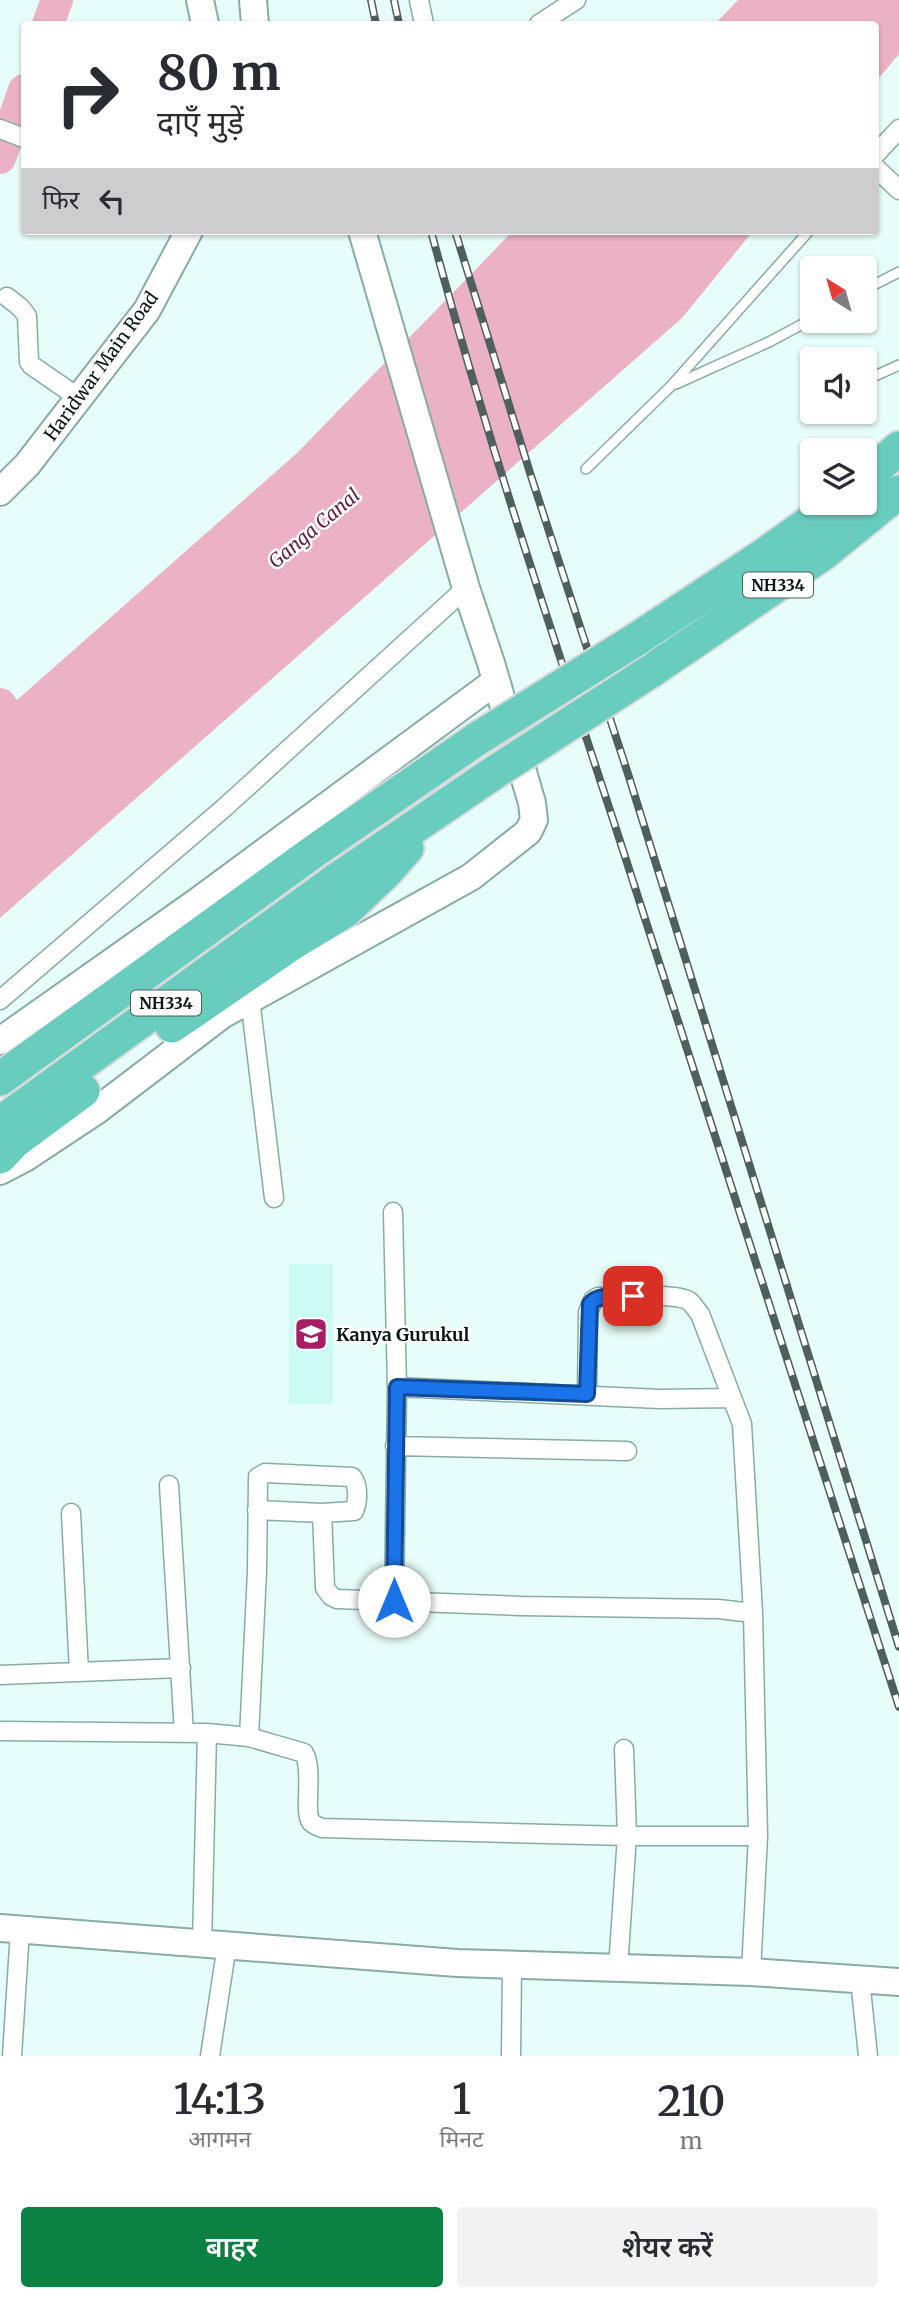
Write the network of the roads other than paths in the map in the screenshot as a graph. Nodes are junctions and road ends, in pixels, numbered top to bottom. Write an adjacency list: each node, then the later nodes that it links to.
1 (200, 0): 5 (street)
2 (253, 0): 6 (street)
3 (418, 0): 7 (street)
4 (576, 0): 8 (street)
5 (204, 21)
6 (255, 21)
7 (423, 21)
8 (544, 21)
9 (899, 129): 10 (street)
10 (879, 151)
11 (879, 171): 12 (street)
12 (899, 190)
13 (187, 235): 23 (street, Haridwar Main Road)
14 (363, 235): 30 (street)
15 (805, 235): 22 (lane)
16 (899, 272): 17 (lane)
17 (877, 283)
18 (7, 297): 23 (street)
19 (800, 325): 22 (lane)
20 (899, 365): 21 (lane)
21 (877, 375)
22 (671, 386): 26 (lane)
23 (79, 398): 27 (street, Haridwar Main Road)
24 (899, 448): 25 (highway)
25 (877, 467)
26 (586, 469)
27 (0, 492)
28 (899, 492): 32 (highway, NH334, bridge)
29 (820, 515): 36 (highway, NH334, bridge)
30 (464, 580): 31 (street); 34 (street)
31 (496, 681): 33 (street); 35 (street)
32 (441, 809): 37 (highway, NH334); 38 (highway)
33 (250, 999): 39 (street); 40 (street)
34 (0, 1000)
35 (0, 1041)
36 (0, 1079)
37 (0, 1123)
38 (0, 1157)
39 (0, 1171)
40 (274, 1198)
41 (393, 1212): 42 (street)
42 (397, 1387): 43 (street); 45 (street)
43 (587, 1394): 44 (street); 44 (street)
44 (732, 1398): 52 (street)
45 (395, 1446): 46 (street); 51 (street)
46 (627, 1451)
47 (169, 1485): 53 (street)
48 (257, 1510): 50 (street); 50 (street); 59 (street)
49 (71, 1513): 54 (street)
50 (322, 1513): 51 (street)
51 (394, 1601): 52 (street)
52 (753, 1613): 62 (street)
53 (181, 1668): 54 (street); 57 (street)
54 (79, 1672): 55 (street)
55 (0, 1675)
56 (0, 1731): 57 (street)
57 (184, 1733): 58 (street)
58 (207, 1733): 59 (street); 64 (street)
59 (249, 1737): 61 (street)
60 (624, 1749): 61 (street)
61 (627, 1836): 62 (street); 66 (street)
62 (758, 1836): 67 (street)
63 (10, 1929): 64 (street); 70 (street)
64 (214, 1945): 65 (street); 72 (street)
65 (512, 1965): 66 (street); 73 (street)
66 (618, 1968): 67 (street)
67 (751, 1972): 68 (street)
68 (860, 1979): 69 (street); 74 (street)
69 (899, 1982)
70 (8, 2009): 71 (street)
71 (12, 2056)
72 (210, 2056)
73 (511, 2056)
74 (868, 2056)

